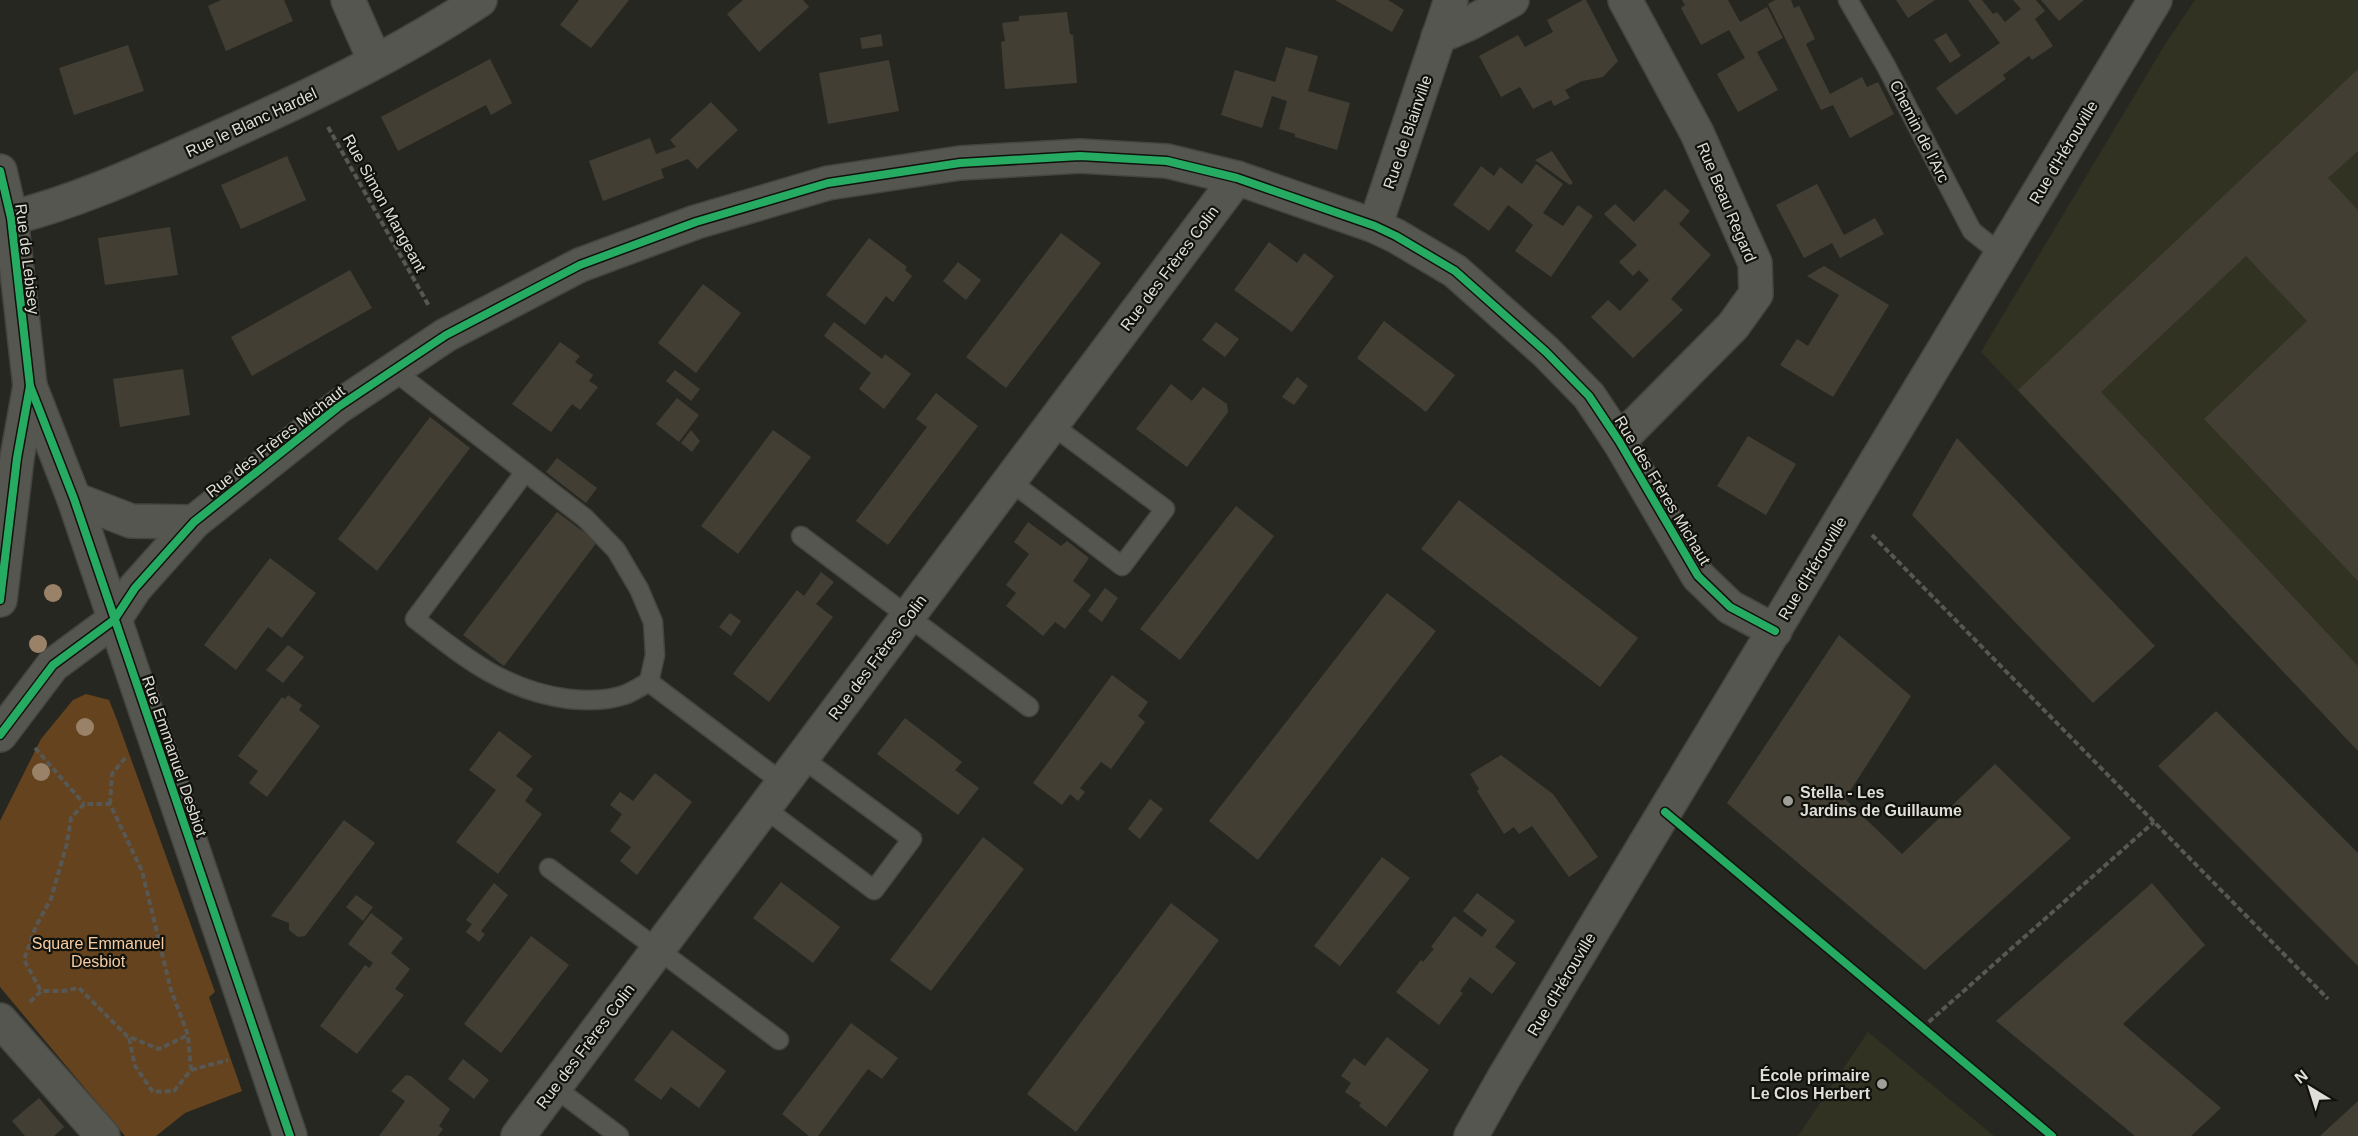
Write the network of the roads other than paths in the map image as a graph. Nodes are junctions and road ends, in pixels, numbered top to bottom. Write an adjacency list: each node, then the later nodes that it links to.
1 (348, 0): 9 (street)
2 (480, 0): 9 (street, Rue le Blanc Hardel)
3 (1451, 0): 8 (street, Rue de Blainville)
4 (1512, 0): 8 (street)
5 (1625, 0): 18 (street, Rue Beau Regard)
6 (1848, 0): 14 (lane, Chemin de l'Arc)
7 (2155, 0): 14 (street, Rue d'Hérouville)
8 (1438, 37): 13 (street, Rue de Blainville)
9 (375, 61): 12 (street, Rue le Blanc Hardel)
10 (0, 171): 12 (street, Rue de Lebisey)
11 (1237, 178): 13 (street, Rue des Frères Michaut); 15 (street, Rue des Frères Michaut); 17 (street, Rue des Frères Colin)
12 (11, 218): 16 (street, Rue de Lebisey)
13 (1375, 226): 18 (street, Rue des Frères Michaut)
14 (2001, 254): 27 (street, Rue d'Hérouville)
15 (393, 370): 19 (lane); 22 (street, Rue des Frères Michaut)
16 (30, 386): 21 (street, Rue Emmanuel Desbiot); 24 (street, Rue de Lebisey)
17 (1052, 425): 20 (street, Rue des Frères Colin); 20 (lane)
18 (1619, 441): 27 (street, Rue des Frères Michaut)
19 (525, 472): 28 (lane); 28 (lane)
20 (1010, 481): 25 (street, Rue des Frères Colin)
21 (74, 499): 22 (street); 26 (street, Rue Emmanuel Desbiot)
22 (194, 522): 26 (street, Rue des Frères Michaut)
23 (801, 536): 25 (lane)
24 (0, 600)
25 (908, 616): 29 (lane); 31 (street, Rue des Frères Colin)
26 (114, 620): 30 (street); 39 (street, Rue Emmanuel Desbiot)
27 (1774, 631): 42 (street, Rue d'Hérouville)
28 (649, 682): 32 (lane)
29 (1029, 707)
30 (0, 735)
31 (802, 758): 32 (street, Rue des Frères Colin); 32 (lane)
32 (774, 796): 34 (street, Rue des Frères Colin)
33 (549, 868): 34 (lane)
34 (658, 949): 36 (lane); 37 (street, Rue des Frères Colin)
35 (3, 1023): 38 (street)
36 (779, 1040)
37 (554, 1087): 40 (street, Rue des Frères Colin); 41 (lane)
38 (102, 1136)
39 (290, 1136)
40 (518, 1136)
41 (619, 1136)
42 (1471, 1136)

